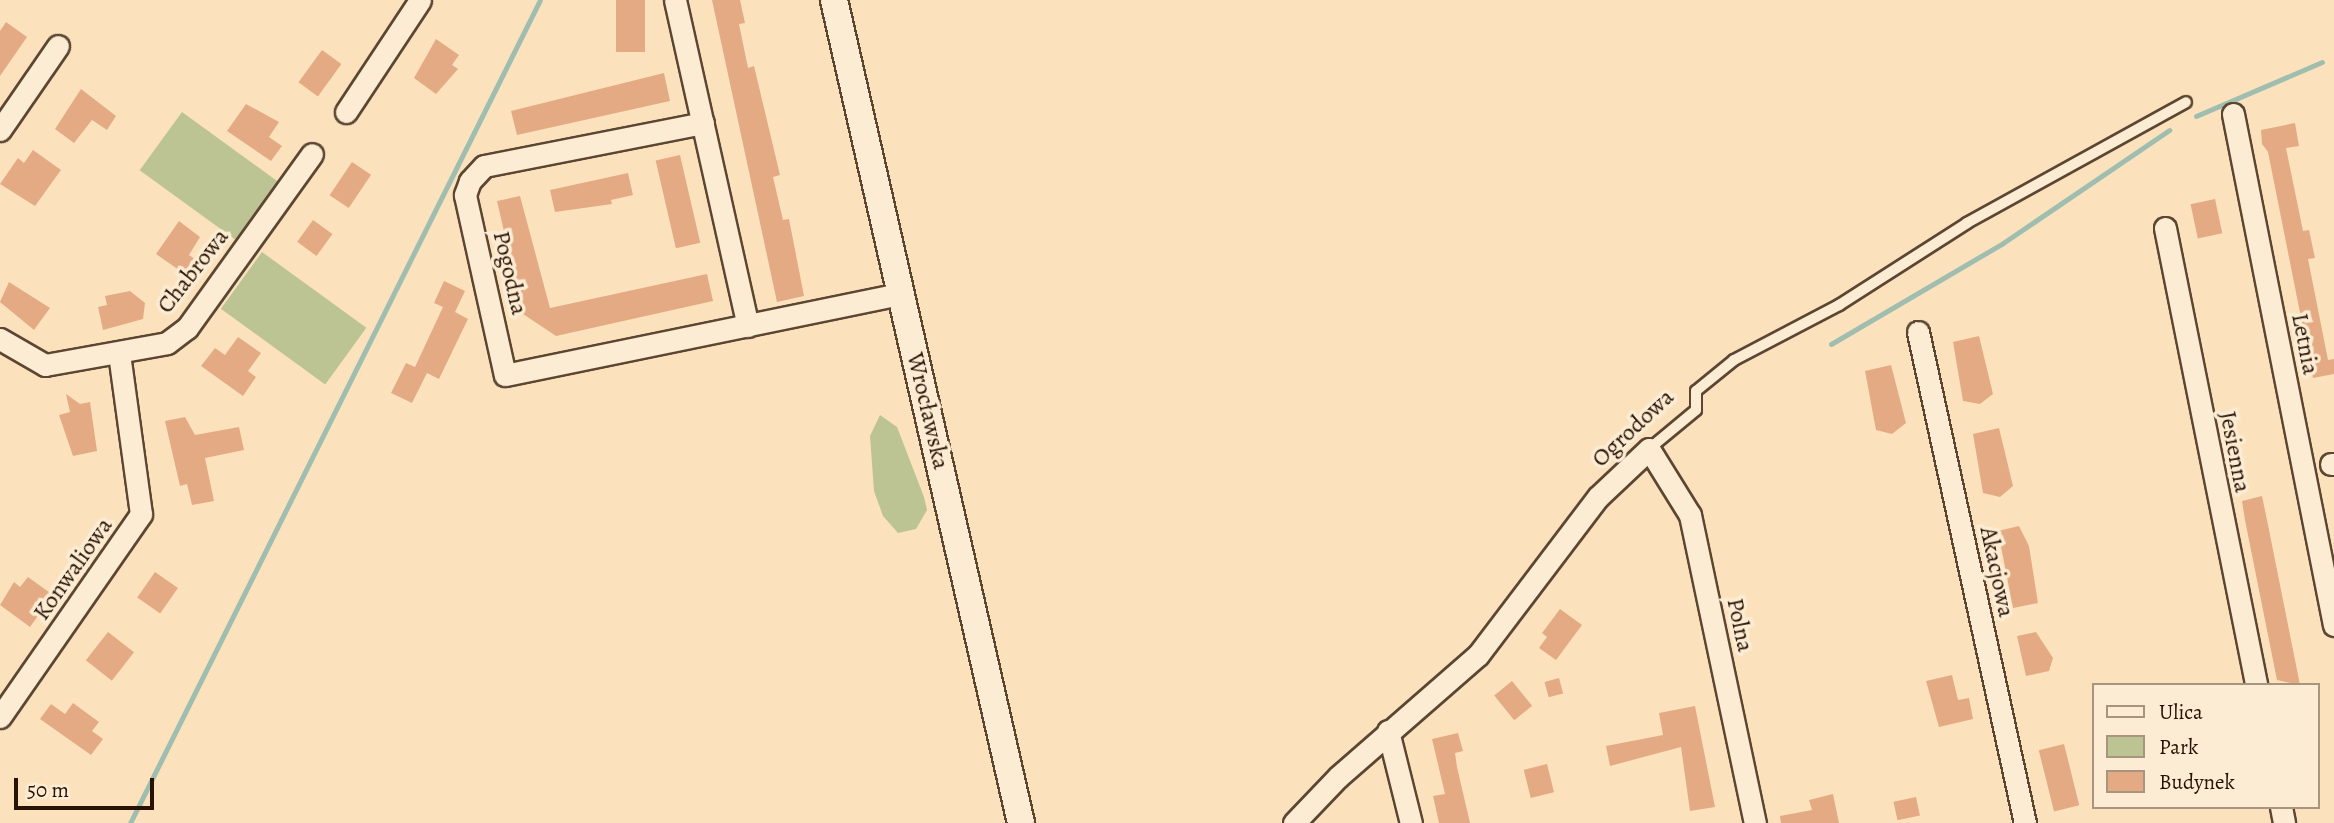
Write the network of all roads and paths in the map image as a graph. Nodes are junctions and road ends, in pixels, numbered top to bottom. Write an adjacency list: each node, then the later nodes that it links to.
1 (420, 0): 6 (street)
2 (675, 0): 8 (street)
3 (834, 0): 12 (street, Wrocławska)
4 (58, 46): 9 (street)
5 (2186, 102): 17 (lane, Ogrodowa)
6 (345, 112)
7 (2233, 114): 18 (street, Letnia)
8 (703, 123): 13 (street); 13 (street, Pogodna)
9 (0, 130)
10 (312, 154): 16 (street, Chabrowa)
11 (2165, 228): 19 (street, Jesienna)
12 (901, 294): 13 (street, Pogodna); 22 (street, Wrocławska)
13 (748, 326)
14 (1918, 332): 26 (street, Akacjowa)
15 (0, 339): 16 (street, Chabrowa)
16 (119, 354): 20 (street, Konwaliowa)
17 (1649, 449): 21 (street, Ogrodowa); 25 (street, Polna)
18 (2334, 625)
19 (2256, 683)
20 (0, 717)
21 (1388, 732): 23 (street, Ogrodowa); 24 (street)
22 (1021, 823)
23 (1294, 823)
24 (1411, 823)
25 (1755, 823)
26 (2025, 823)

